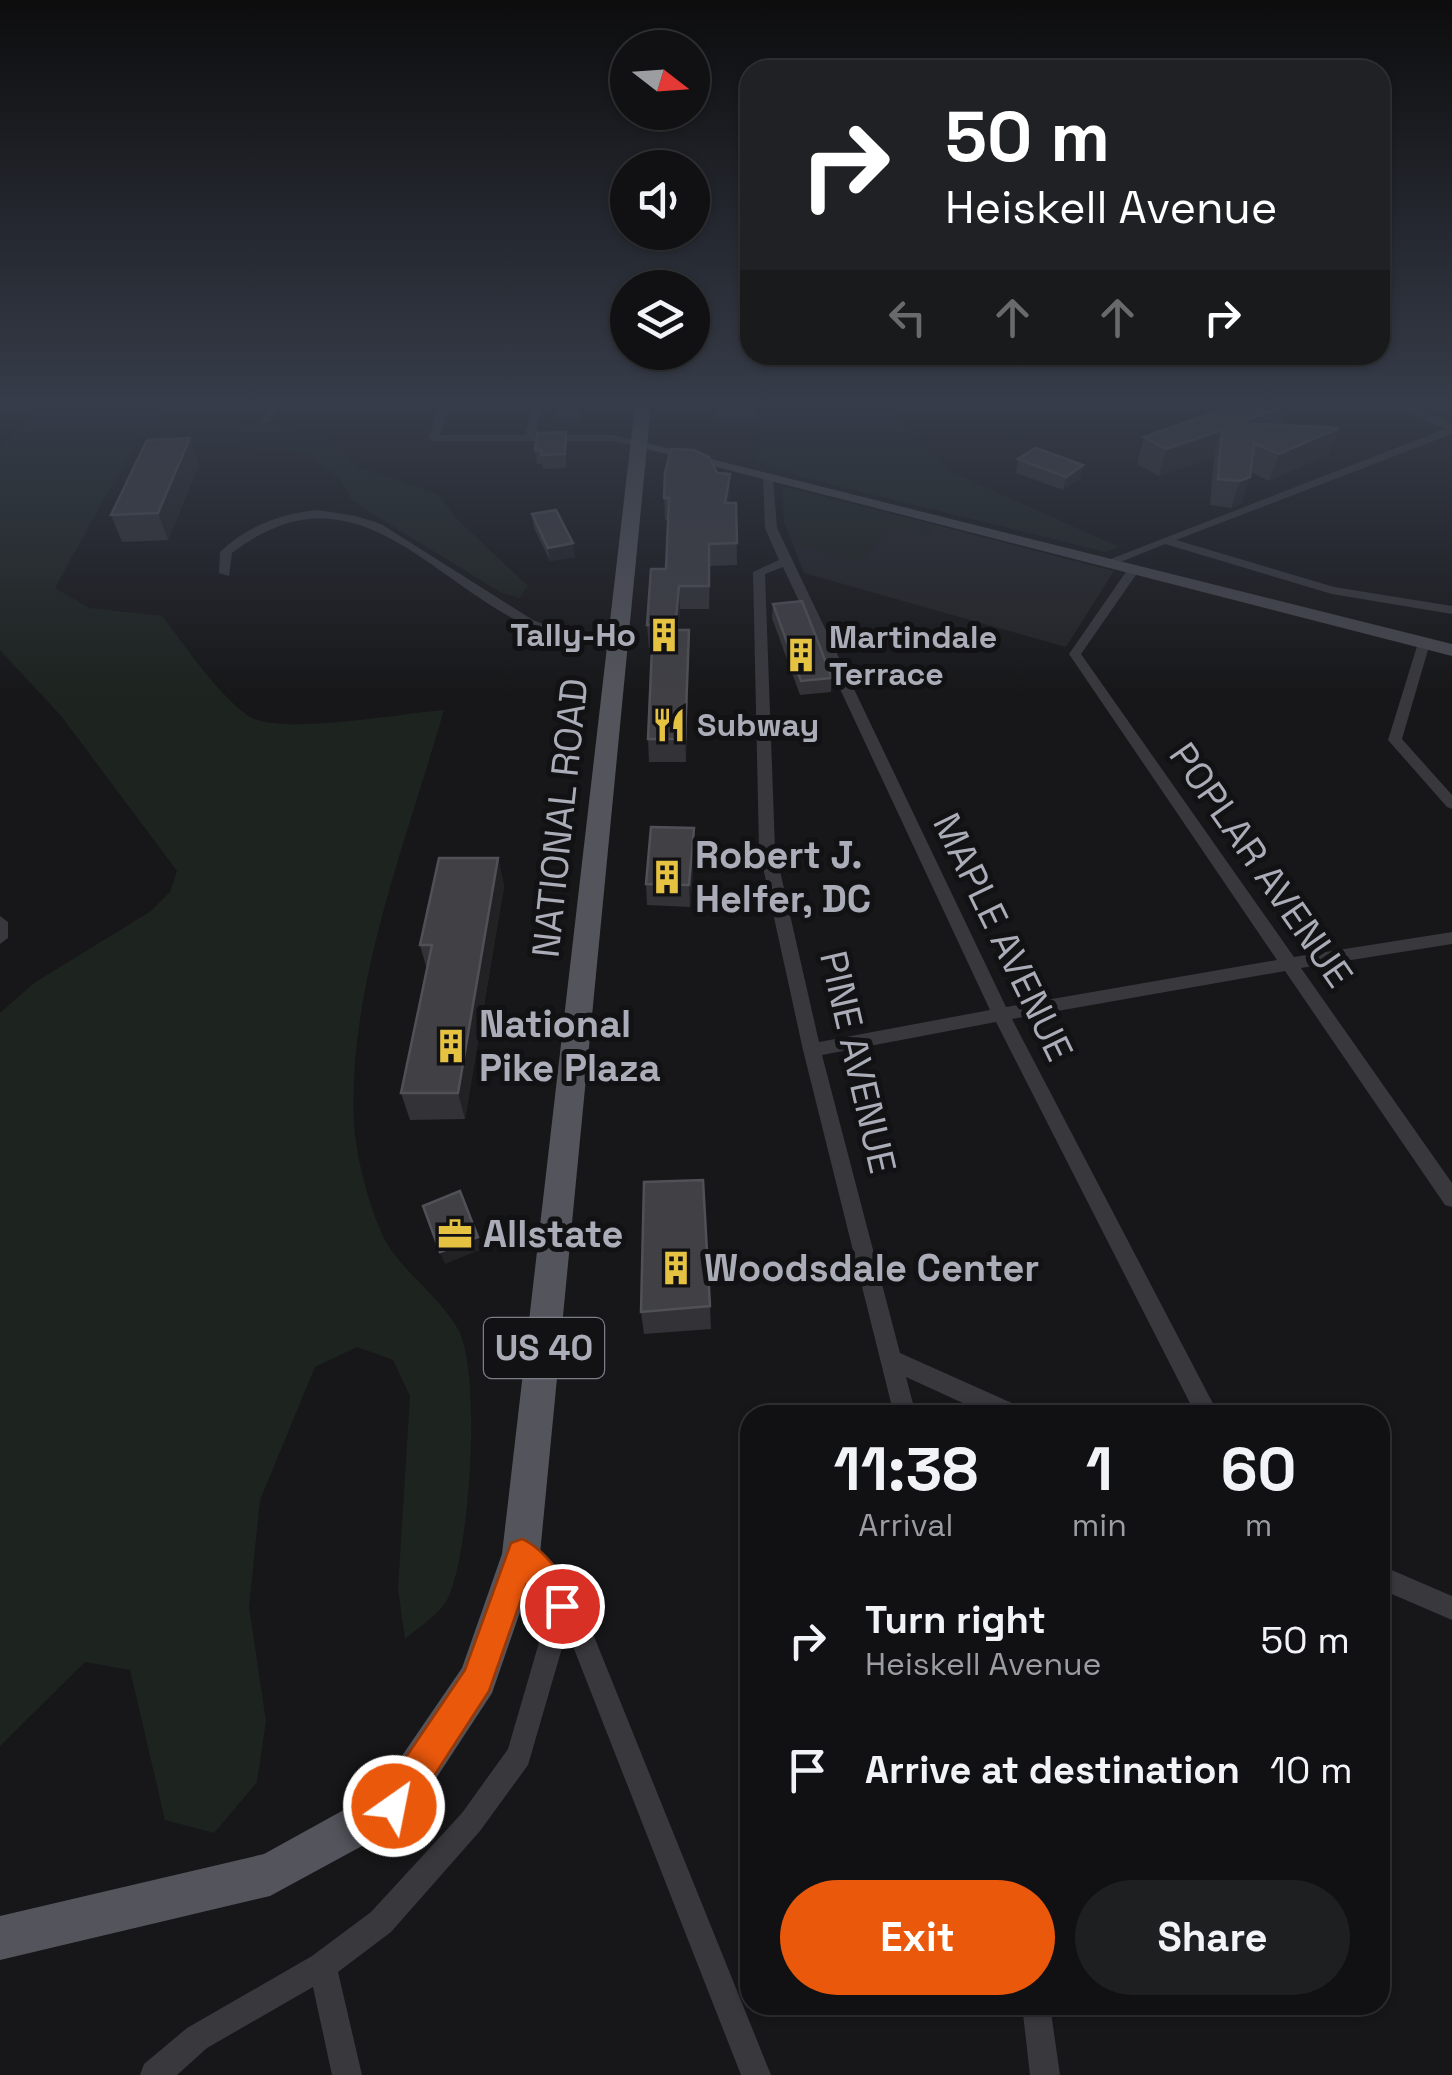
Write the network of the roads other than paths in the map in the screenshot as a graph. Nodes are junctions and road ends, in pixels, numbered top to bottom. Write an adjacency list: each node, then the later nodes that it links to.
1 (634, 502): 11 (main road, NATIONAL ROAD / US 40)
2 (769, 502): 6 (street, MAPLE AVENUE)
3 (865, 502): 7 (main road)
4 (1266, 502): 5 (street)
5 (1166, 541): 7 (street); 10 (street)
6 (786, 562): 17 (street, MAPLE AVENUE); 18 (street, PINE AVENUE)
7 (1109, 562): 8 (main road)
8 (1134, 569): 12 (main road); 16 (street, POPLAR AVENUE)
9 (225, 573): 11 (street)
10 (1452, 610)
11 (620, 638): 24 (main road, NATIONAL ROAD / US 40)
12 (1424, 643): 13 (main road); 14 (street)
13 (1452, 650)
14 (1452, 804)
15 (1452, 938): 16 (street)
16 (1290, 965): 17 (street); 19 (street, POPLAR AVENUE)
17 (1000, 1013): 18 (street); 23 (street, MAPLE AVENUE)
18 (812, 1050): 20 (street, PINE AVENUE)
19 (1452, 1199)
20 (890, 1360): 21 (street, PINE AVENUE); 22 (street)
21 (902, 1405)
22 (990, 1405)
23 (1203, 1405)
24 (522, 1554): 26 (street); 28 (main road, NATIONAL ROAD / US 40)
25 (1390, 1581): 27 (street)
26 (562, 1606): 29 (street); 33 (street)
27 (1452, 1608)
28 (0, 1938)
29 (322, 1966): 31 (street); 32 (street)
30 (1037, 2015): 34 (street)
31 (155, 2075)
32 (347, 2075)
33 (756, 2075)
34 (1045, 2075)

